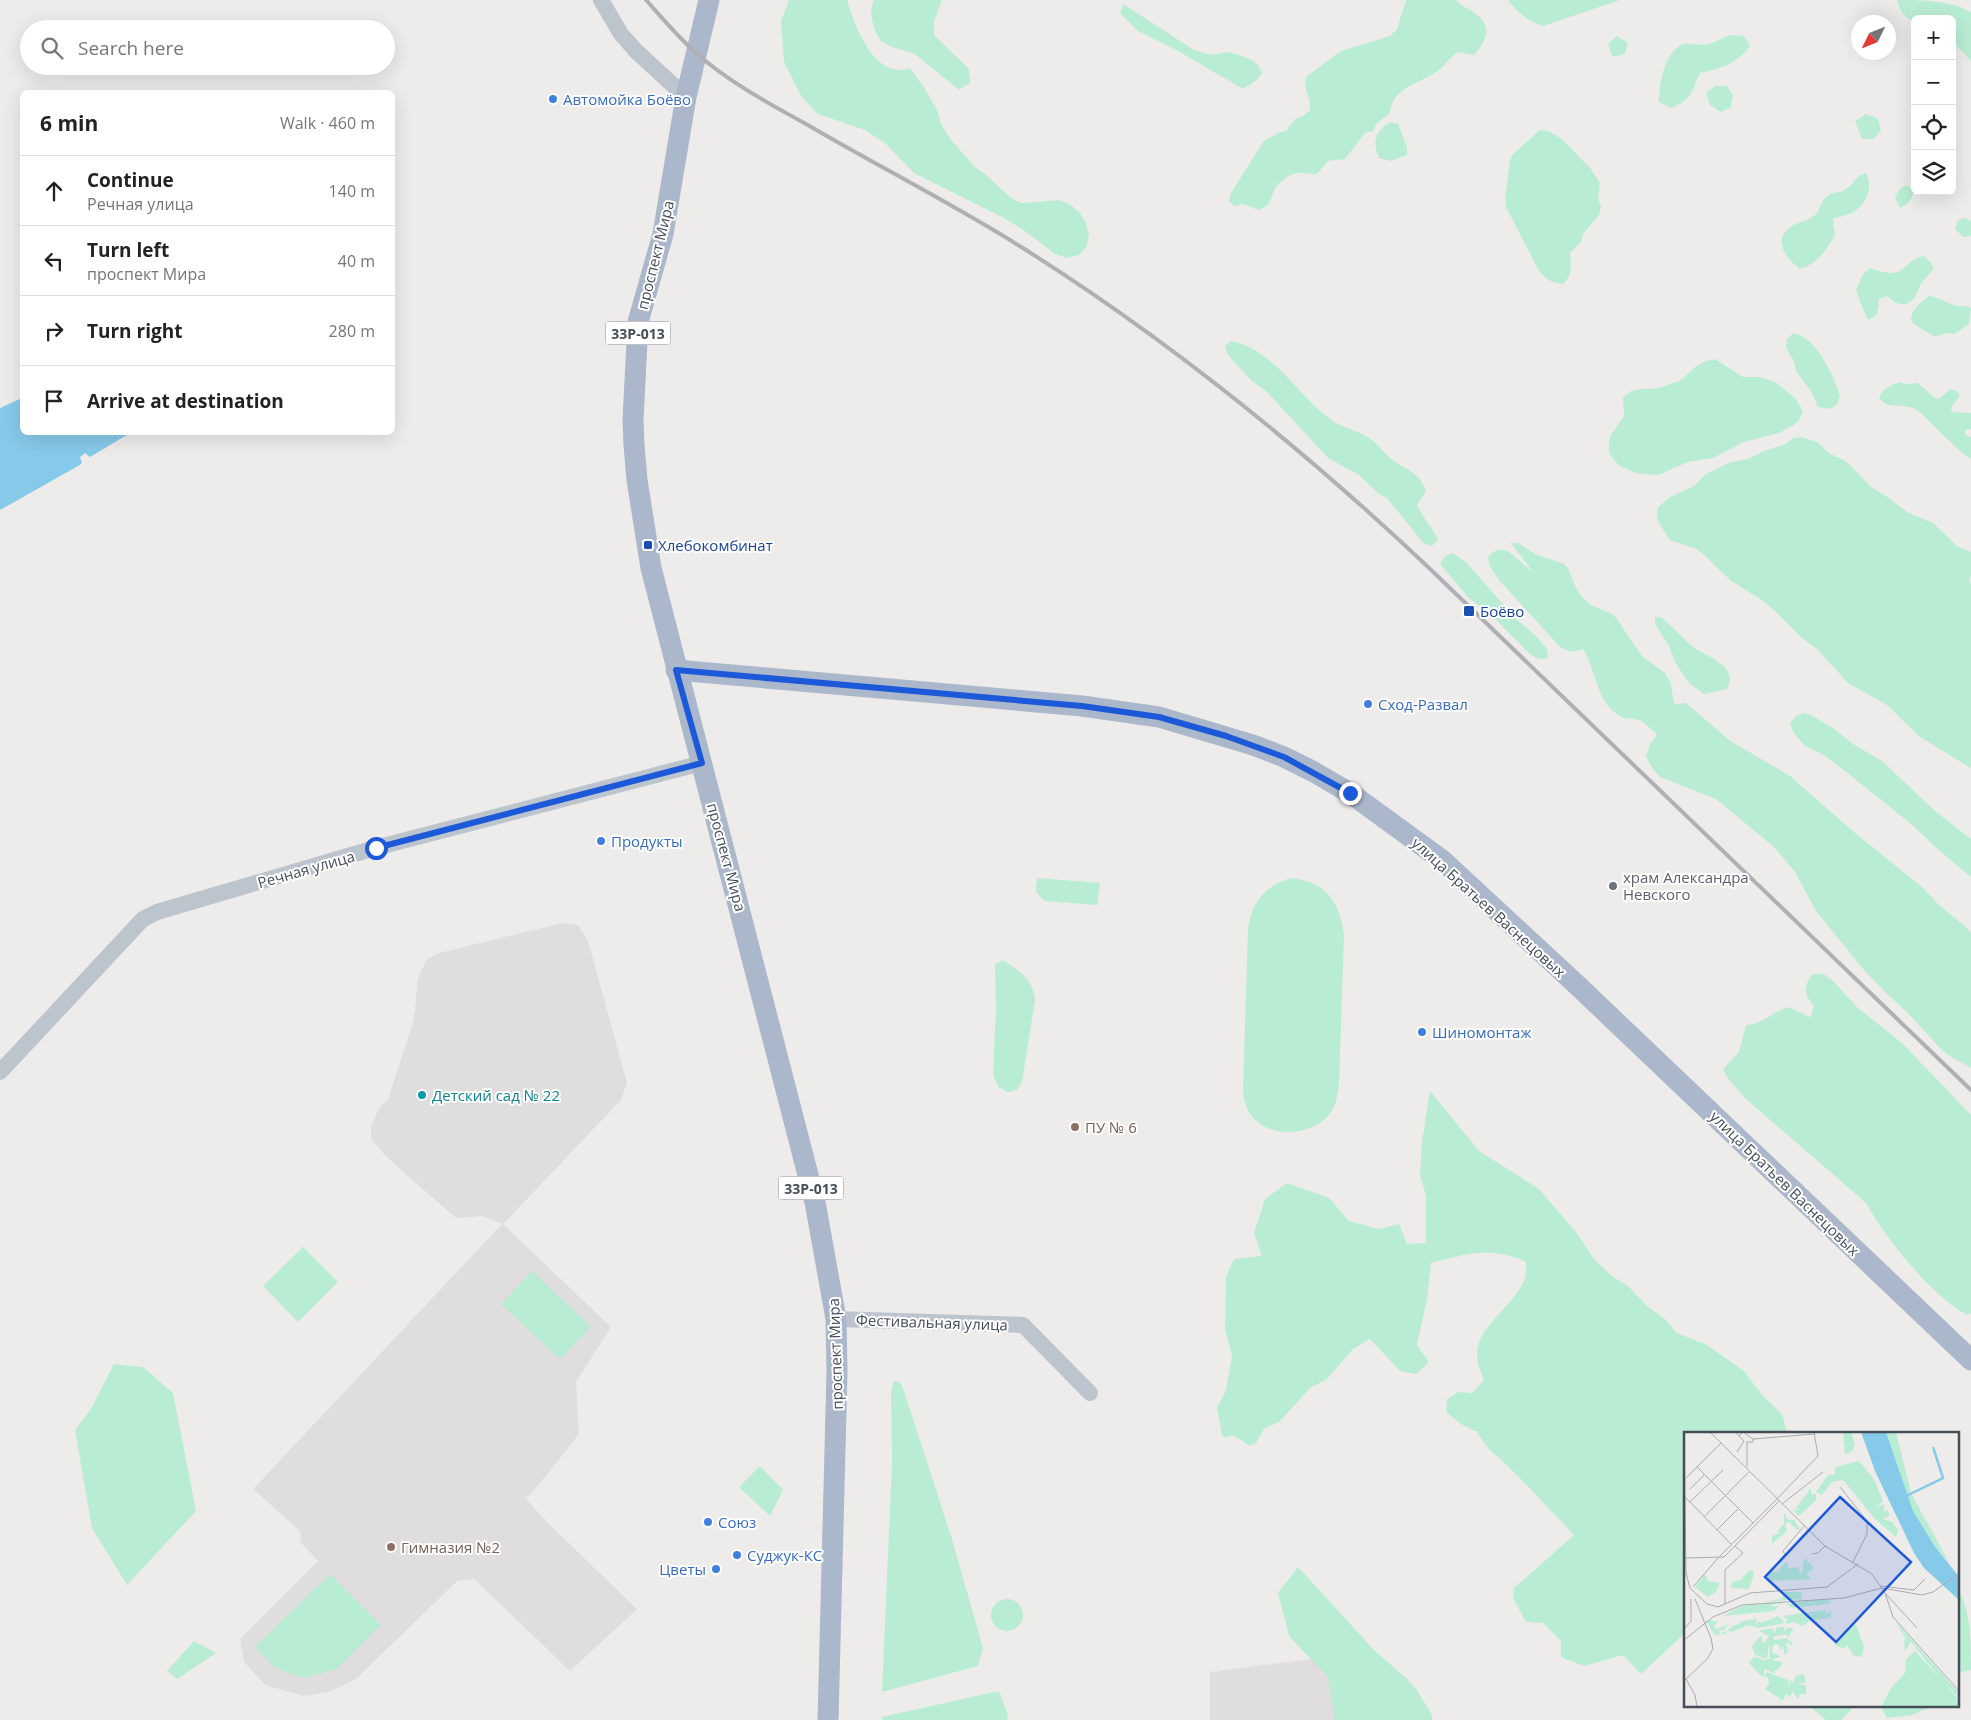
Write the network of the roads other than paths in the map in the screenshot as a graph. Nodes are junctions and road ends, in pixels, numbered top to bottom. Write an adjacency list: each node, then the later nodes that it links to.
1 (601, 0): 3 (street)
2 (709, 0): 3 (main road, проспект Мира / 33Р-013)
3 (686, 98): 4 (main road, проспект Мира / 33Р-013)
4 (676, 670): 5 (main road, проспект Мира / 33Р-013); 8 (main road, улица Братьев Васнецовых)
5 (702, 763): 6 (street, Речная улица); 7 (main road, проспект Мира / 33Р-013)
6 (0, 1072)
7 (836, 1319): 9 (street, Фестивальная улица); 10 (main road, проспект Мира / 33Р-013)
8 (1971, 1360)
9 (1090, 1393)
10 (828, 1720)

